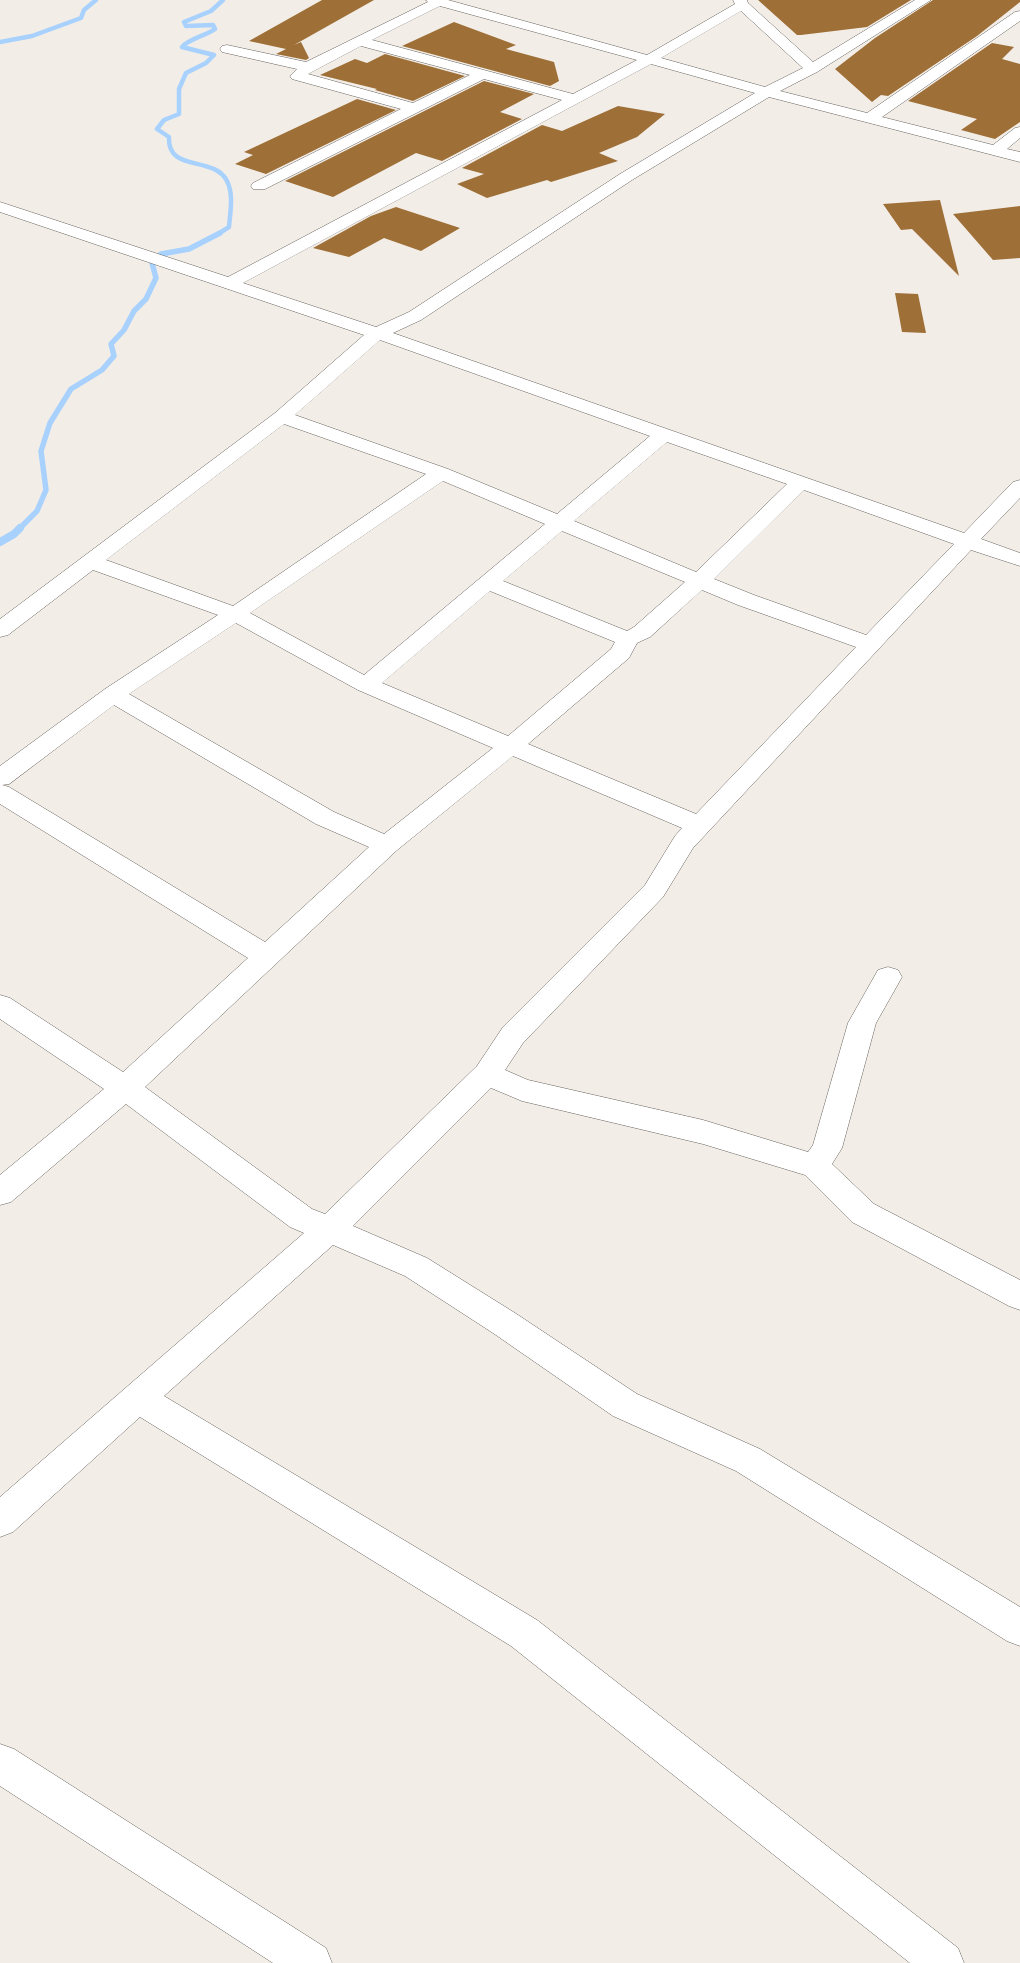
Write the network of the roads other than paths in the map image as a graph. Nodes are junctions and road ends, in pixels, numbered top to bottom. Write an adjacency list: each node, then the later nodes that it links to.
1 (924, 0): 9 (street)
2 (437, 1): 5 (street); 7 (street)
3 (741, 3): 7 (street); 9 (street)
4 (1020, 15): 14 (street)
5 (360, 41): 8 (street); 10 (street)
6 (227, 49): 8 (street)
7 (648, 60): 11 (street); 12 (street)
8 (308, 67): 13 (street)
9 (812, 69): 11 (street)
10 (483, 74): 12 (street); 13 (street)
11 (767, 92): 14 (street); 21 (street)
12 (575, 99): 20 (street)
13 (414, 108): 18 (street)
14 (869, 119): 16 (street)
15 (1020, 131): 16 (street)
16 (995, 151): 17 (street)
17 (1020, 157)
18 (259, 186)
19 (0, 207): 20 (street)
20 (228, 284): 21 (street)
21 (376, 333): 22 (street); 23 (street)
22 (282, 417): 24 (street); 30 (street)
23 (664, 434): 25 (street); 27 (street)
24 (441, 473): 27 (street); 33 (street)
25 (801, 482): 28 (street); 31 (street)
26 (1020, 486): 28 (street)
27 (560, 524): 31 (street); 32 (street)
28 (967, 540): 29 (street); 36 (street)
29 (1020, 560)
30 (92, 562): 33 (street); 34 (street)
31 (698, 581): 35 (street); 36 (street)
32 (489, 582): 35 (street); 37 (street)
33 (235, 614): 37 (street); 38 (street)
34 (0, 630)
35 (628, 639): 39 (street)
36 (870, 644): 42 (street)
37 (366, 685): 39 (street)
38 (113, 694): 40 (street); 43 (street)
39 (511, 746): 42 (street); 43 (street)
40 (0, 778)
41 (0, 793): 44 (street)
42 (700, 826): 47 (street)
43 (387, 845): 44 (street)
44 (268, 957): 48 (street)
45 (888, 977): 49 (street)
46 (0, 1005): 48 (street)
47 (487, 1074): 49 (street); 51 (street)
48 (125, 1088): 50 (street); 51 (street)
49 (815, 1166): 52 (street)
50 (0, 1193)
51 (329, 1230): 53 (street); 55 (street)
52 (1020, 1296)
53 (138, 1398): 54 (street); 58 (street)
54 (0, 1520)
55 (1020, 1628)
56 (0, 1763): 57 (street)
57 (311, 1963)
58 (942, 1963)

